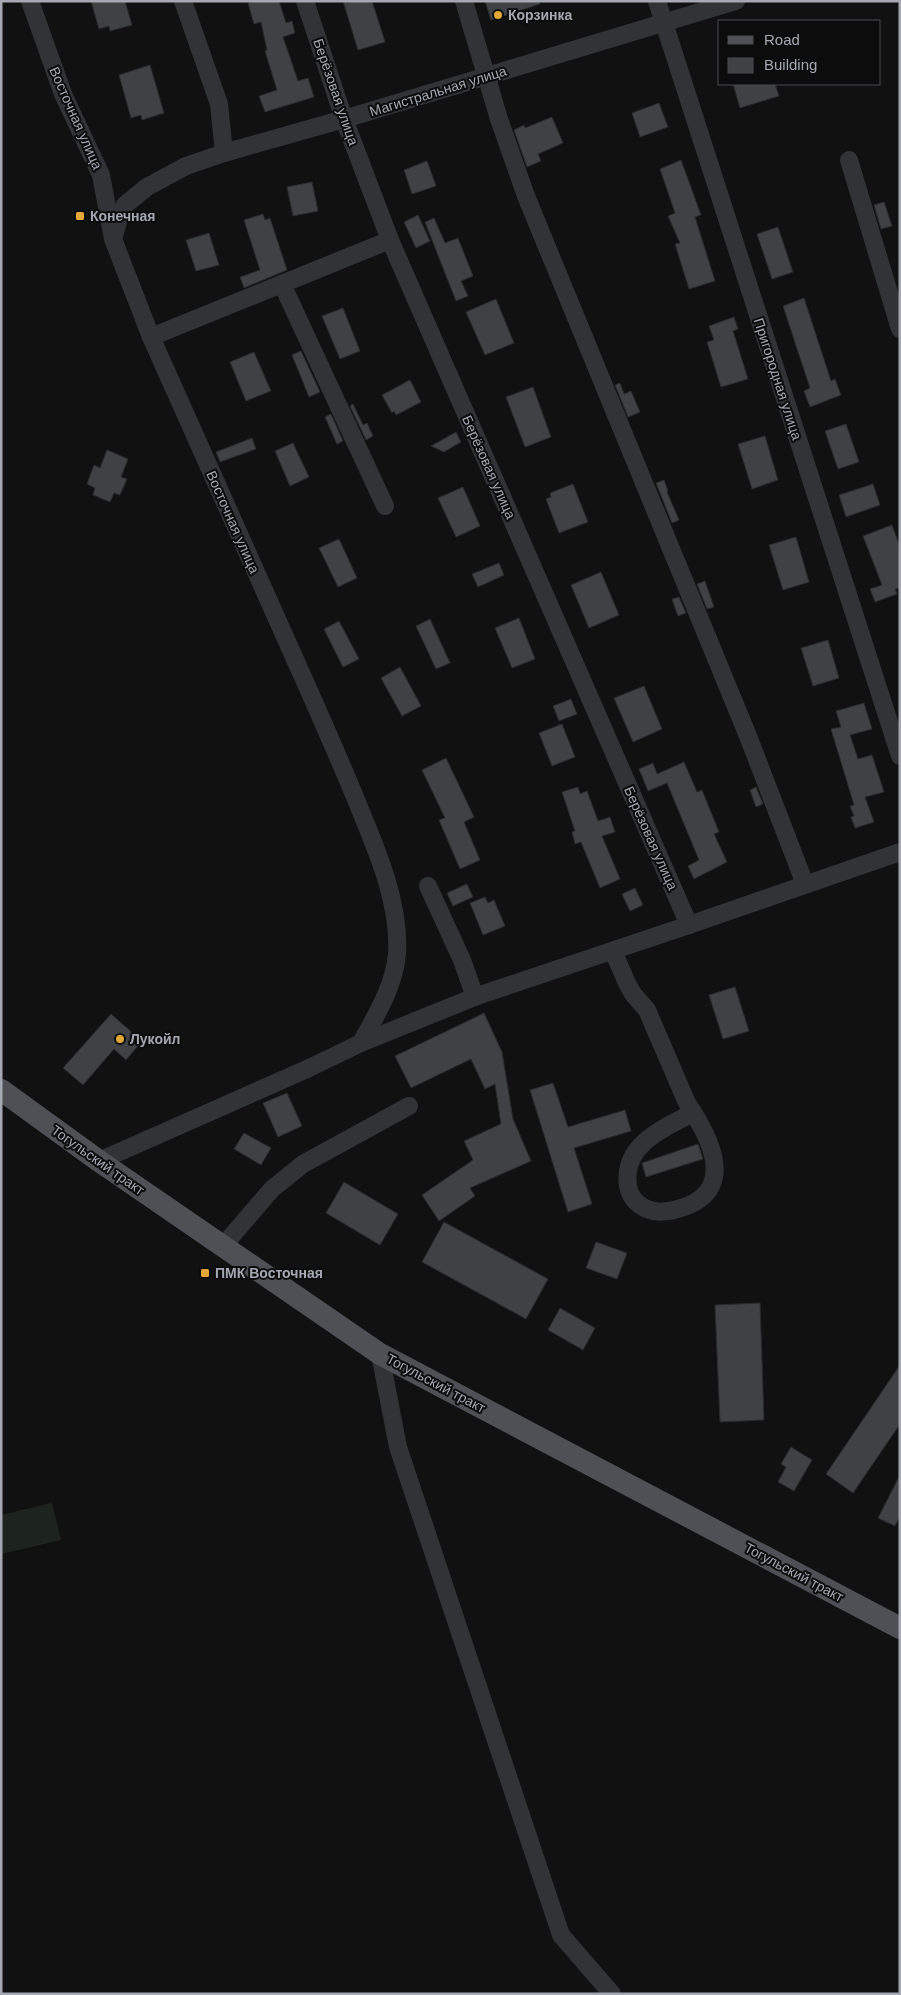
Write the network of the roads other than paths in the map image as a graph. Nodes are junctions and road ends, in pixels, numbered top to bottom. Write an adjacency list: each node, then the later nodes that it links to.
1 (30, 1): 12 (street, Восточная улица)
2 (183, 1): 10 (street)
3 (305, 1): 9 (street, Берёзовая улица)
4 (464, 1): 8 (street)
5 (657, 1): 7 (street, Пригородная улица)
6 (736, 1): 7 (street, Магистральная улица)
7 (664, 24): 8 (street, Магистральная улица); 18 (street, Пригородная улица)
8 (486, 76): 9 (street, Магистральная улица); 20 (street)
9 (344, 119): 10 (street, Магистральная улица); 13 (street, Берёзовая улица)
10 (224, 153): 12 (street, Магистральная улица)
11 (849, 160): 15 (street)
12 (113, 239): 16 (street, Восточная улица)
13 (390, 240): 14 (street); 22 (street, Берёзовая улица)
14 (282, 284): 16 (street); 17 (street)
15 (900, 329)
16 (150, 337): 25 (street, Восточная улица)
17 (385, 506)
18 (900, 756)
19 (900, 852): 20 (street)
20 (805, 884): 22 (street)
21 (428, 886): 24 (street)
22 (689, 926): 23 (street)
23 (613, 951): 24 (street); 28 (street)
24 (475, 997): 25 (street)
25 (361, 1043): 29 (street)
26 (1, 1090): 29 (main road, Тогульский тракт)
27 (409, 1106): 30 (street)
28 (693, 1112): 28 (street)
29 (99, 1160): 30 (main road, Тогульский тракт)
30 (224, 1246): 31 (main road, Тогульский тракт)
31 (380, 1354): 32 (main road, Тогульский тракт); 33 (street)
32 (900, 1628)
33 (612, 1994)

